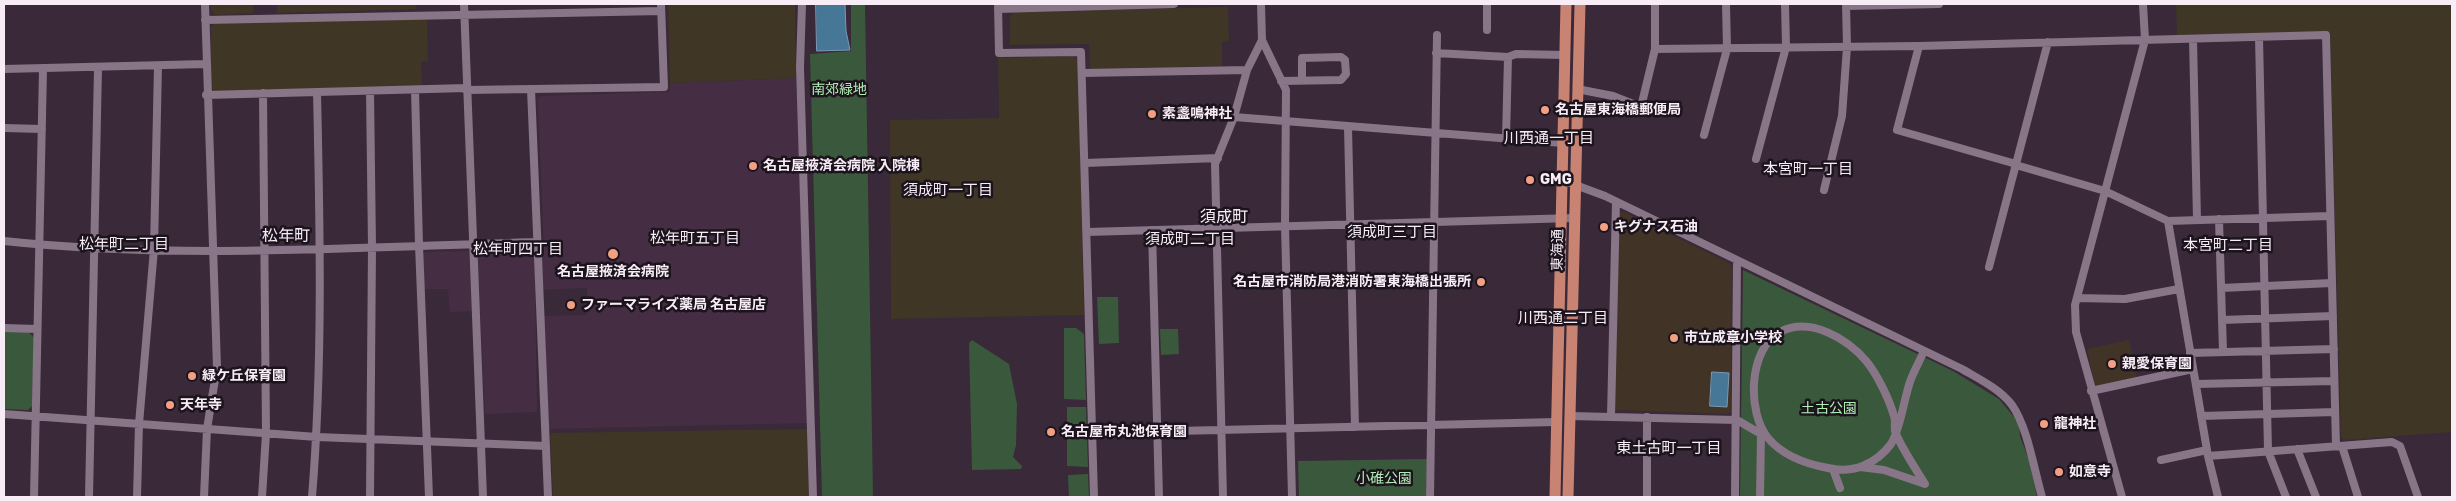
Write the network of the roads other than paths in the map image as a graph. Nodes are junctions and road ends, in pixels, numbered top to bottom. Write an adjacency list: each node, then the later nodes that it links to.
1 (204, 4): 19 (street)
2 (464, 4): 18 (street)
3 (802, 4): 161 (street)
4 (1134, 4): 5 (street); 16 (street)
5 (1174, 4)
6 (1261, 4): 24 (street)
7 (1487, 4): 20 (street)
8 (1566, 4): 33 (main road)
9 (1580, 4): 46 (main road, 東海通)
10 (1654, 4): 30 (street)
11 (1726, 4): 31 (street)
12 (1785, 4): 28 (street)
13 (1939, 4): 15 (street)
14 (2143, 4): 25 (street)
15 (1846, 5): 29 (street)
16 (998, 6): 41 (street)
17 (661, 7): 18 (street); 45 (street)
18 (464, 14): 19 (street); 44 (street)
19 (205, 20): 35 (street)
20 (1487, 30)
21 (1437, 35): 32 (street)
22 (2259, 37): 23 (street); 70 (street); 73 (street)
23 (2193, 39): 25 (street); 76 (street)
24 (1262, 40): 40 (street); 43 (street)
25 (2144, 40): 26 (street); 68 (street)
26 (2048, 42): 27 (street); 64 (street)
27 (1919, 46): 29 (street); 64 (street)
28 (1786, 47): 29 (street); 31 (street); 62 (street)
29 (1847, 47): 67 (street)
30 (1655, 48): 31 (street); 46 (street)
31 (1727, 49): 58 (street)
32 (1436, 52): 34 (street); 57 (street)
33 (1564, 55): 34 (street); 60 (main road)
34 (1508, 57): 59 (street)
35 (206, 64): 36 (street); 51 (street)
36 (158, 66): 37 (street); 91 (street)
37 (98, 68): 38 (street); 88 (street)
38 (43, 69): 39 (street); 56 (street)
39 (4, 70)
40 (1247, 70): 41 (street); 52 (street)
41 (1082, 73): 63 (street)
42 (1302, 80): 42 (street); 43 (street)
43 (1281, 81): 53 (street)
44 (466, 89): 45 (street); 47 (street); 85 (street)
45 (531, 89): 84 (street)
46 (1577, 89): 66 (main road, 東海通)
47 (415, 90): 48 (street); 87 (street)
48 (370, 91): 49 (street); 89 (street)
49 (317, 92): 50 (street); 90 (street)
50 (263, 94): 51 (street); 92 (street)
51 (206, 95): 93 (street)
52 (1234, 117): 53 (street); 61 (street)
53 (1286, 122): 54 (street); 79 (street)
54 (1348, 127): 57 (street); 78 (street)
55 (4, 128): 56 (street)
56 (42, 129): 86 (street)
57 (1435, 133): 59 (street); 77 (street)
58 (1704, 135)
59 (1506, 138): 60 (street)
60 (1563, 143): 65 (main road)
61 (1218, 158): 63 (street); 80 (street)
62 (1756, 159)
63 (1085, 163): 82 (street)
64 (2016, 165): 68 (street); 95 (street)
65 (1562, 180): 66 (street); 71 (main road)
66 (1575, 186): 69 (street); 72 (main road, 東海通)
67 (1824, 190)
68 (2105, 191): 75 (street); 100 (street)
69 (1616, 202): 94 (street); 121 (street)
70 (2330, 216): 73 (street); 96 (street)
71 (1561, 218): 72 (street); 77 (street); 126 (main road)
72 (1574, 218): 120 (main road, 東海通)
73 (2263, 218): 74 (street); 97 (street)
74 (2219, 219): 76 (street); 98 (street)
75 (2168, 220): 76 (street); 99 (street)
76 (2197, 220)
77 (1434, 222): 78 (street); 128 (street)
78 (1350, 224): 79 (street); 129 (street)
79 (1286, 226): 80 (street); 131 (street)
80 (1215, 228): 81 (street); 132 (street)
81 (1152, 230): 82 (street); 134 (street)
82 (1087, 232): 137 (street)
83 (4, 241): 86 (street)
84 (538, 242): 85 (street); 142 (street)
85 (472, 244): 87 (street); 141 (street)
86 (40, 245): 88 (street); 105 (street)
87 (419, 246): 89 (street); 140 (street)
88 (94, 247): 91 (street); 124 (street)
89 (372, 247): 90 (street); 139 (street)
90 (320, 248): 92 (street); 138 (street)
91 (154, 249): 93 (street); 127 (street)
92 (266, 249): 93 (street); 136 (street)
93 (212, 251): 130 (street)
94 (1737, 261): 107 (street); 125 (street)
95 (1989, 267)
96 (2332, 283): 97 (street); 101 (street)
97 (2264, 286): 98 (street); 102 (street)
98 (2221, 288): 103 (street)
99 (2179, 289): 100 (street); 110 (street)
100 (2077, 298): 115 (street)
101 (2333, 316): 102 (street); 106 (street)
102 (2265, 318): 103 (street); 108 (street)
103 (2222, 320): 109 (street)
104 (4, 328): 105 (street)
105 (38, 328): 119 (street)
106 (2334, 349): 108 (street); 112 (street)
107 (1924, 351): 133 (street); 172 (street)
108 (2266, 351): 109 (street); 113 (street)
109 (2223, 352): 110 (street)
110 (2190, 353): 111 (street)
111 (2193, 369): 114 (street); 115 (street)
112 (2334, 381): 113 (street); 116 (street)
113 (2267, 383): 114 (street); 118 (street)
114 (2196, 384): 122 (street)
115 (2091, 391): 173 (street)
116 (2335, 412): 118 (street); 143 (street)
117 (4, 414): 119 (street)
118 (2268, 414): 122 (street); 145 (street)
119 (35, 416): 124 (street); 151 (street)
120 (1570, 416): 121 (street); 168 (main road, 東海通)
121 (1611, 416): 123 (street)
122 (2201, 416): 146 (street)
123 (1648, 417): 125 (street); 169 (street)
124 (91, 420): 127 (street); 152 (street)
125 (1737, 420): 135 (street); 170 (street)
126 (1556, 422): 128 (street); 167 (main road)
127 (139, 424): 130 (street); 153 (street)
128 (1432, 425): 129 (street); 166 (street)
129 (1355, 427): 131 (street)
130 (207, 429): 136 (street); 154 (street)
131 (1290, 429): 132 (street); 165 (street)
132 (1221, 430): 134 (street); 164 (street)
133 (1895, 431): 135 (street); 148 (street); 148 (street)
134 (1157, 432): 137 (street); 163 (street)
135 (1763, 433): 149 (street); 171 (street)
136 (266, 434): 138 (street); 155 (street)
137 (1092, 434): 162 (street)
138 (317, 438): 139 (street); 156 (street)
139 (372, 439): 140 (street); 157 (street)
140 (426, 441): 141 (street); 158 (street)
141 (481, 444): 142 (street); 159 (street)
142 (546, 446): 160 (street)
143 (2339, 446): 144 (street); 177 (street); 178 (street)
144 (2297, 449): 145 (street); 176 (street)
145 (2268, 452): 146 (street); 175 (street)
146 (2207, 453): 147 (street); 174 (street)
147 (2161, 460)
148 (1860, 467): 149 (street)
149 (1833, 469): 150 (street)
150 (1840, 488)
151 (34, 497)
152 (89, 497)
153 (137, 497)
154 (204, 497)
155 (262, 497)
156 (312, 497)
157 (370, 497)
158 (429, 497)
159 (483, 497)
160 (548, 497)
161 (813, 497)
162 (1094, 497)
163 (1159, 497)
164 (1223, 497)
165 (1292, 497)
166 (1430, 497)
167 (1555, 497)
168 (1568, 497)
169 (1647, 497)
170 (1735, 497)
171 (1760, 497)
172 (2042, 497)
173 (2122, 497)
174 (2218, 497)
175 (2286, 497)
176 (2316, 497)
177 (2358, 497)
178 (2418, 497)

